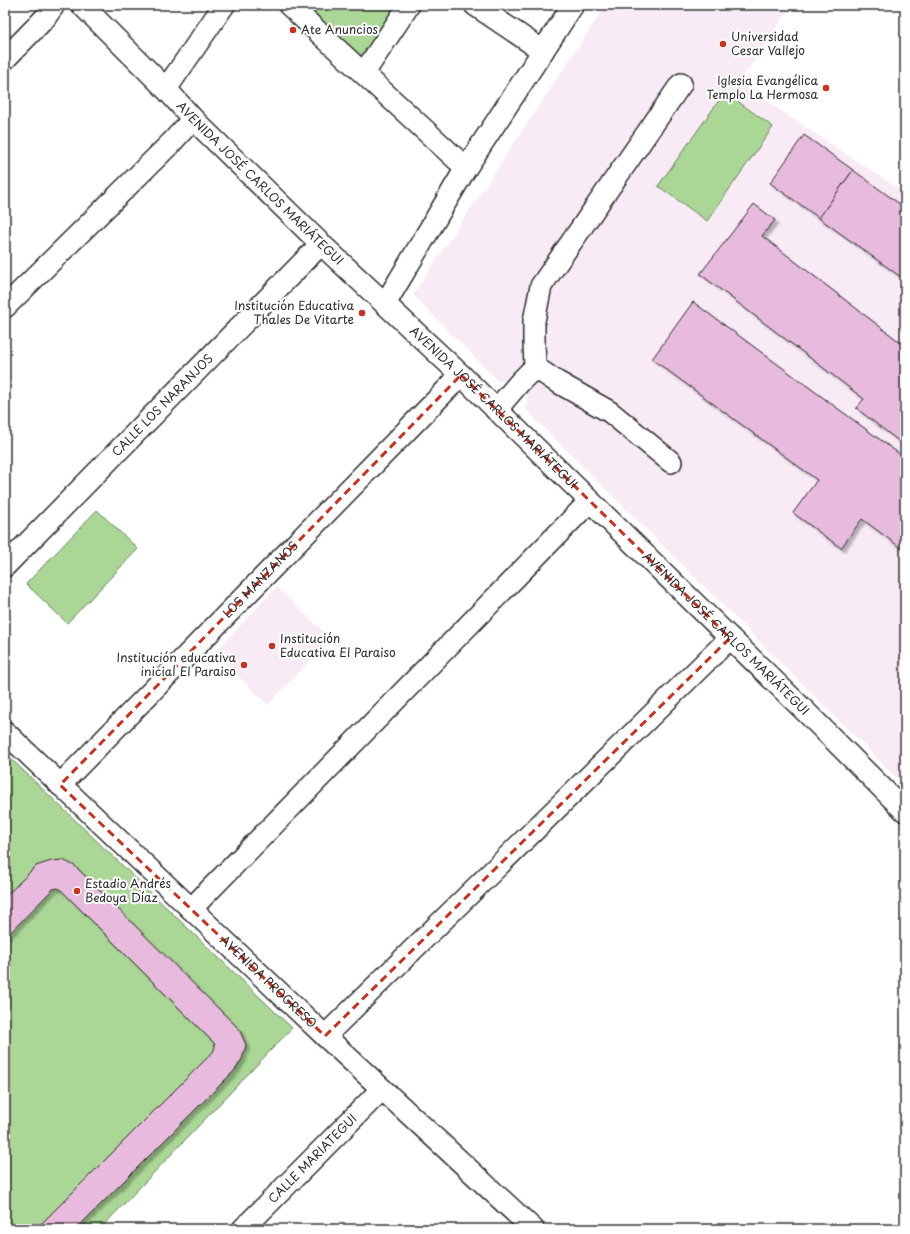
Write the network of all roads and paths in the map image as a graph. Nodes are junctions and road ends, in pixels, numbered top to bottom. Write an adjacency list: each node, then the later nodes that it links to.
1 (54, 5): 9 (street)
2 (82, 5): 12 (street, AVENIDA JOSÉ CARLOS MARIÁTEGUI)
3 (224, 5): 12 (street)
4 (289, 5): 10 (street)
5 (409, 5): 10 (street)
6 (475, 5): 8 (street)
7 (573, 5): 8 (street)
8 (543, 51): 14 (street)
9 (5, 59)
10 (364, 73): 14 (street)
11 (681, 84): 18 (street)
12 (166, 89): 13 (street, AVENIDA JOSÉ CARLOS MARIÁTEGUI)
13 (193, 118): 15 (street, AVENIDA JOSÉ CARLOS MARIÁTEGUI); 17 (street)
14 (466, 168): 16 (street)
15 (321, 244): 16 (street, AVENIDA JOSÉ CARLOS MARIÁTEGUI); 23 (street, CALLE LOS NARANJOS)
16 (385, 304): 19 (street, AVENIDA JOSÉ CARLOS MARIÁTEGUI)
17 (5, 307)
18 (535, 367): 20 (street); 21 (street)
19 (461, 375): 20 (street, AVENIDA JOSÉ CARLOS MARIÁTEGUI); 26 (street, LOS MANZANOS)
20 (496, 410): 22 (street, AVENIDA JOSÉ CARLOS MARIÁTEGUI)
21 (670, 462)
22 (590, 501): 24 (street, AVENIDA JOSÉ CARLOS MARIÁTEGUI); 28 (street)
23 (5, 566)
24 (730, 638): 27 (street, AVENIDA JOSÉ CARLOS MARIÁTEGUI); 29 (street)
25 (5, 732): 26 (street, AVENIDA PROGRESO)
26 (60, 785): 28 (street, AVENIDA PROGRESO)
27 (905, 811)
28 (191, 909): 29 (street, AVENIDA PROGRESO)
29 (325, 1036): 30 (street, AVENIDA PROGRESO)
30 (382, 1089): 31 (street, AVENIDA PROGRESO); 32 (street, CALLE MARIATEGUI)
31 (527, 1227)
32 (243, 1229)

